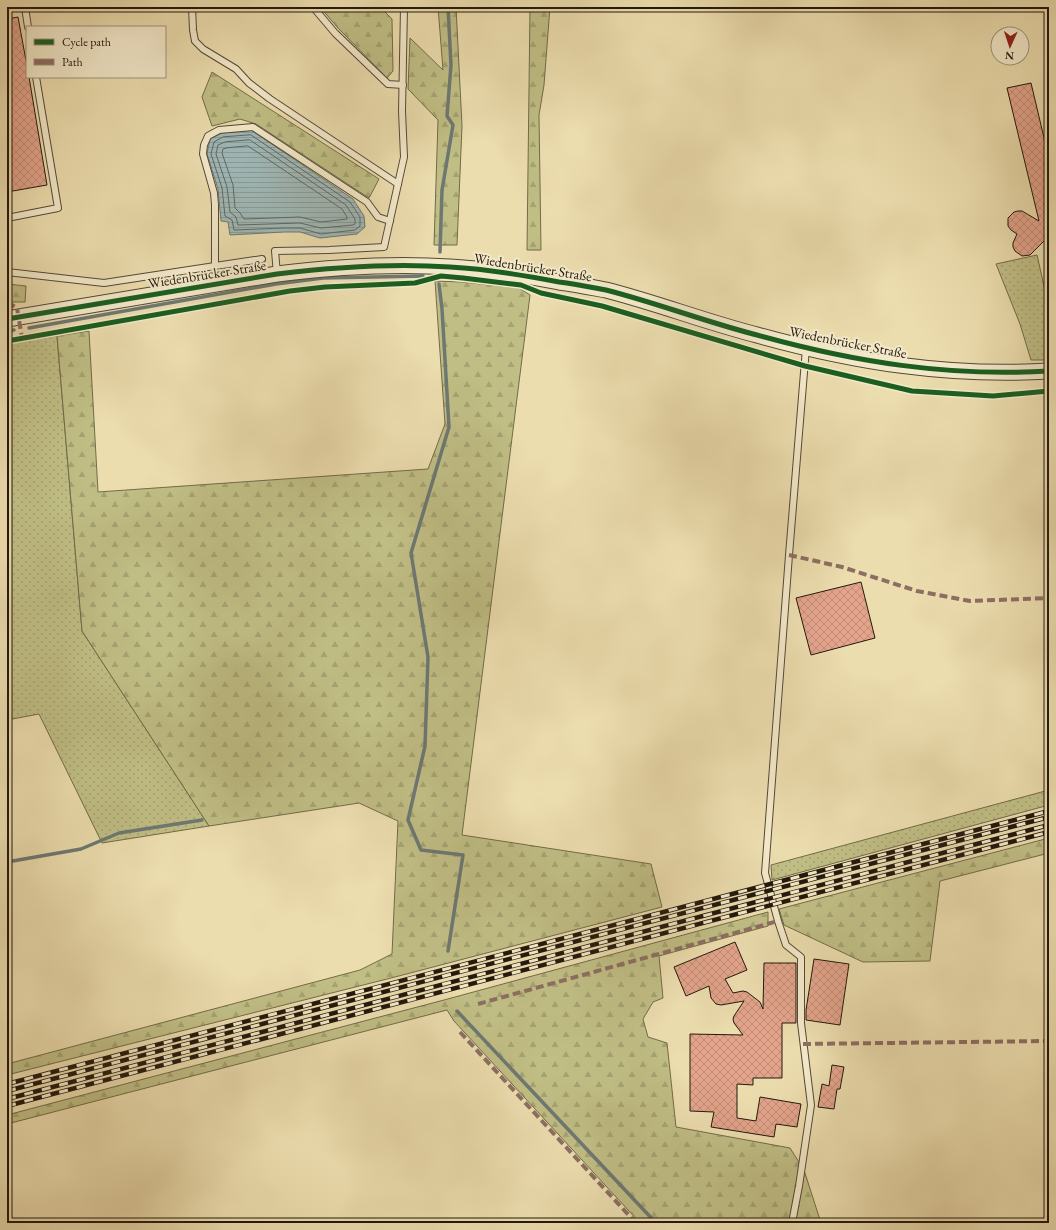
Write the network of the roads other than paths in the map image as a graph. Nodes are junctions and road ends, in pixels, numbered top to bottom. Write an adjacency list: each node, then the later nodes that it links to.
1 (25, 7): 5 (lane)
2 (192, 7): 8 (lane)
3 (313, 7): 7 (lane)
4 (404, 7): 7 (lane)
5 (28, 26)
6 (36, 78): 9 (lane)
7 (402, 86): 8 (lane)
8 (398, 184): 10 (lane)
9 (7, 218)
10 (390, 221): 12 (lane); 14 (lane)
11 (262, 259): 12 (lane)
12 (215, 266): 13 (lane)
13 (7, 272)
14 (277, 274): 15 (street, Wiedenbrücker Straße); 16 (street, Wiedenbrücker Straße)
15 (7, 319)
16 (806, 348): 17 (street, Wiedenbrücker Straße); 18 (lane)
17 (1049, 371)
18 (792, 1223)

